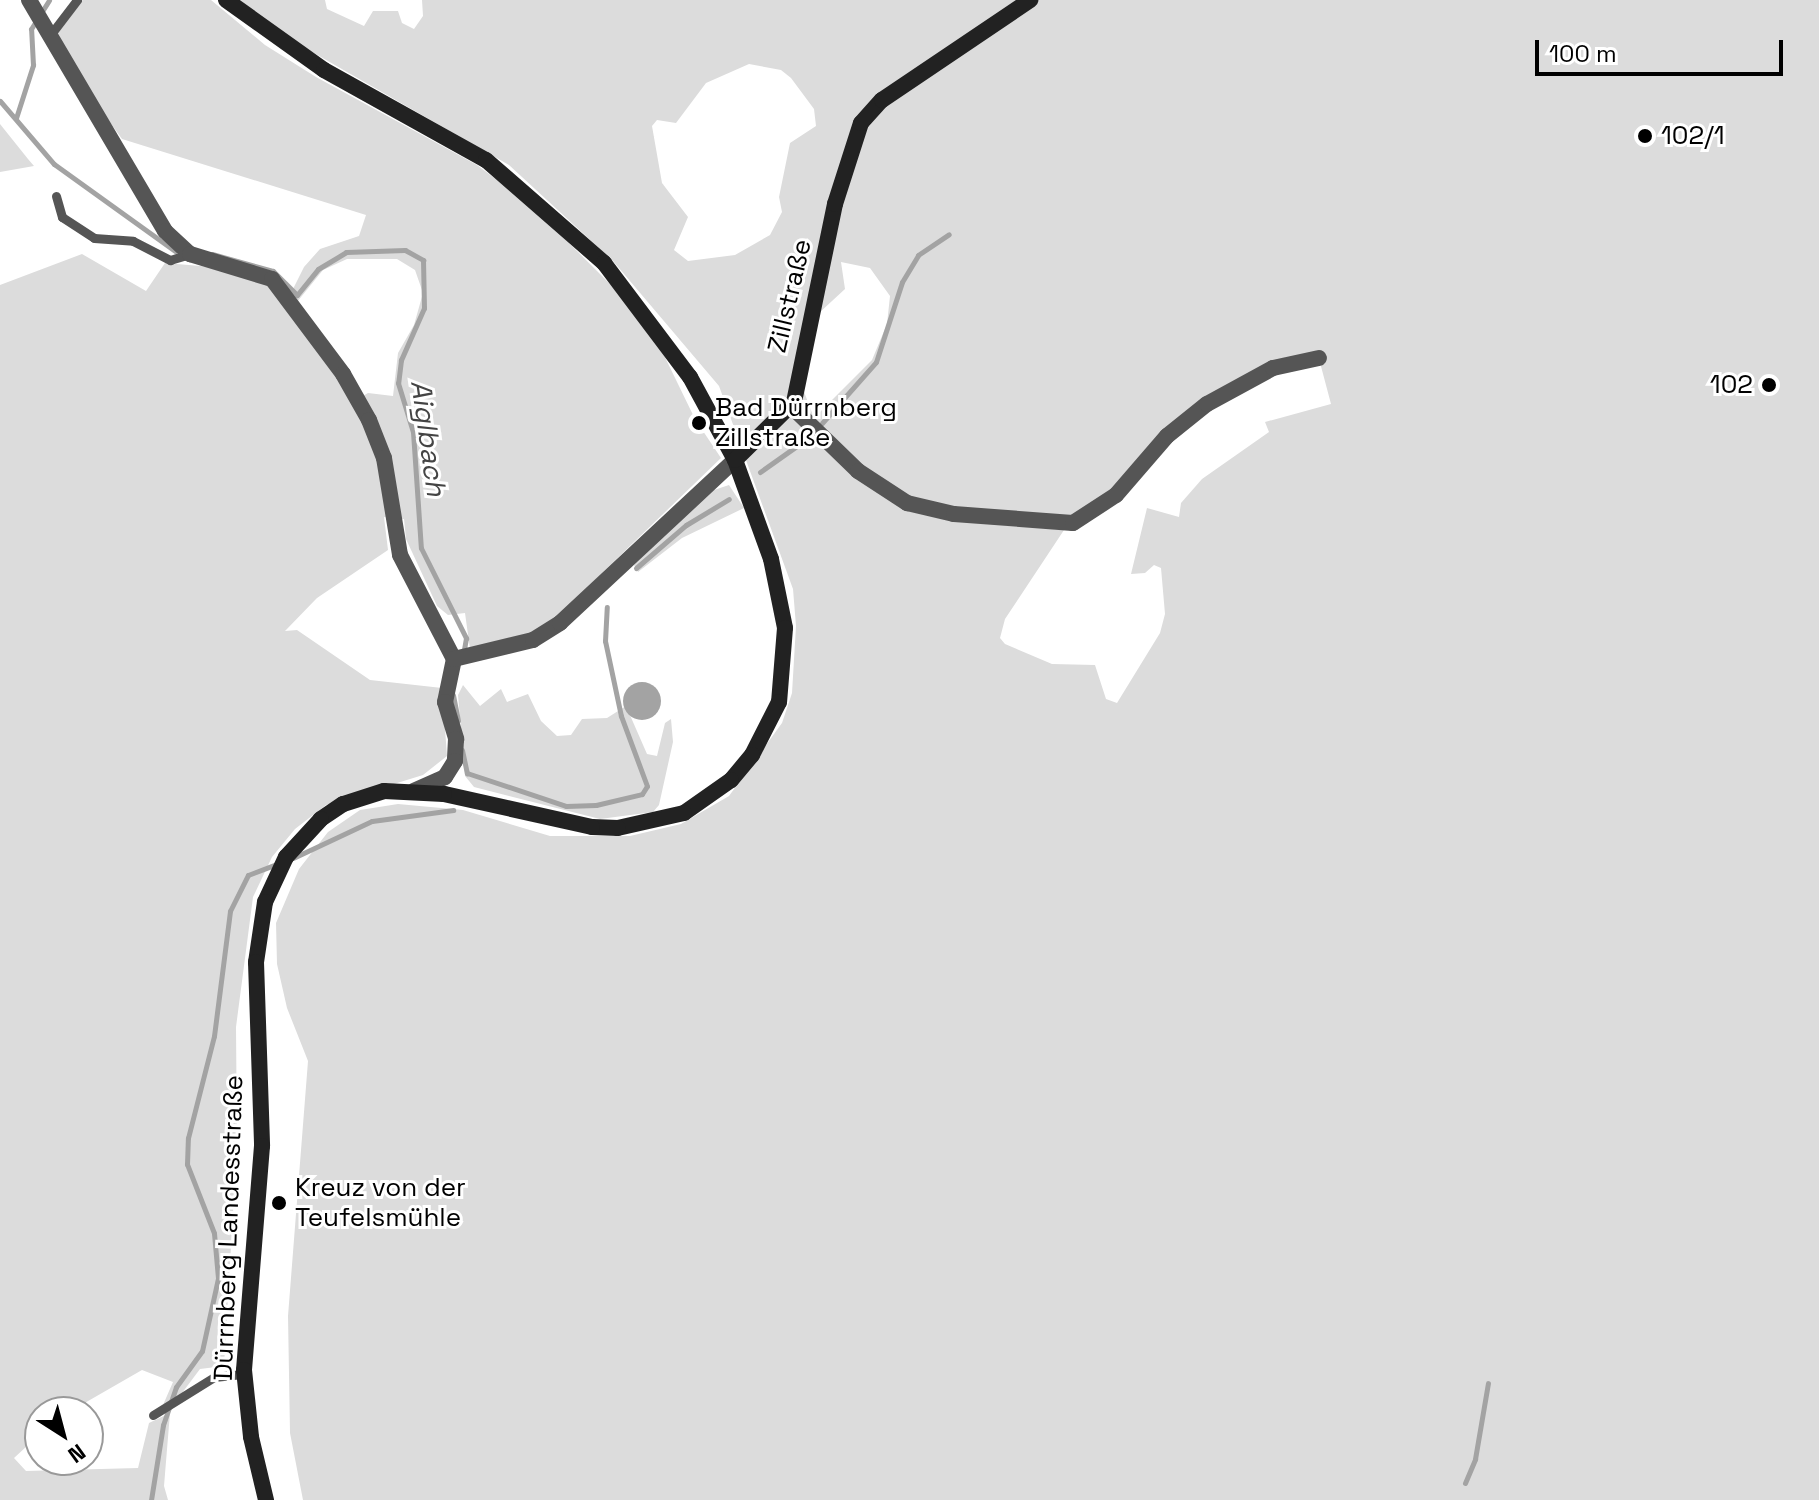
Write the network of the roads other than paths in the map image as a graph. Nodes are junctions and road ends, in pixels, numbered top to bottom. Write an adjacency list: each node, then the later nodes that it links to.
1 (77, 0): 5 (lane)
2 (226, 0): 10 (main road, Dürrnberg Landesstraße)
3 (1030, 0): 9 (main road, Zillstraße)
4 (31, 3): 5 (street)
5 (48, 30): 7 (street)
6 (56, 196): 7 (lane)
7 (190, 254): 11 (street)
8 (1319, 358): 9 (street)
9 (792, 407): 10 (main road)
10 (735, 460): 11 (street); 14 (main road, Dürrnberg Landesstraße)
11 (459, 658): 12 (street)
12 (451, 771): 13 (street); 14 (street)
13 (414, 791): 14 (main road, Dürrnberg Landesstraße); 15 (main road, Dürrnberg Landesstraße)
14 (472, 800)
15 (245, 1374): 16 (lane); 17 (main road, Dürrnberg Landesstraße)
16 (153, 1415)
17 (266, 1500)

